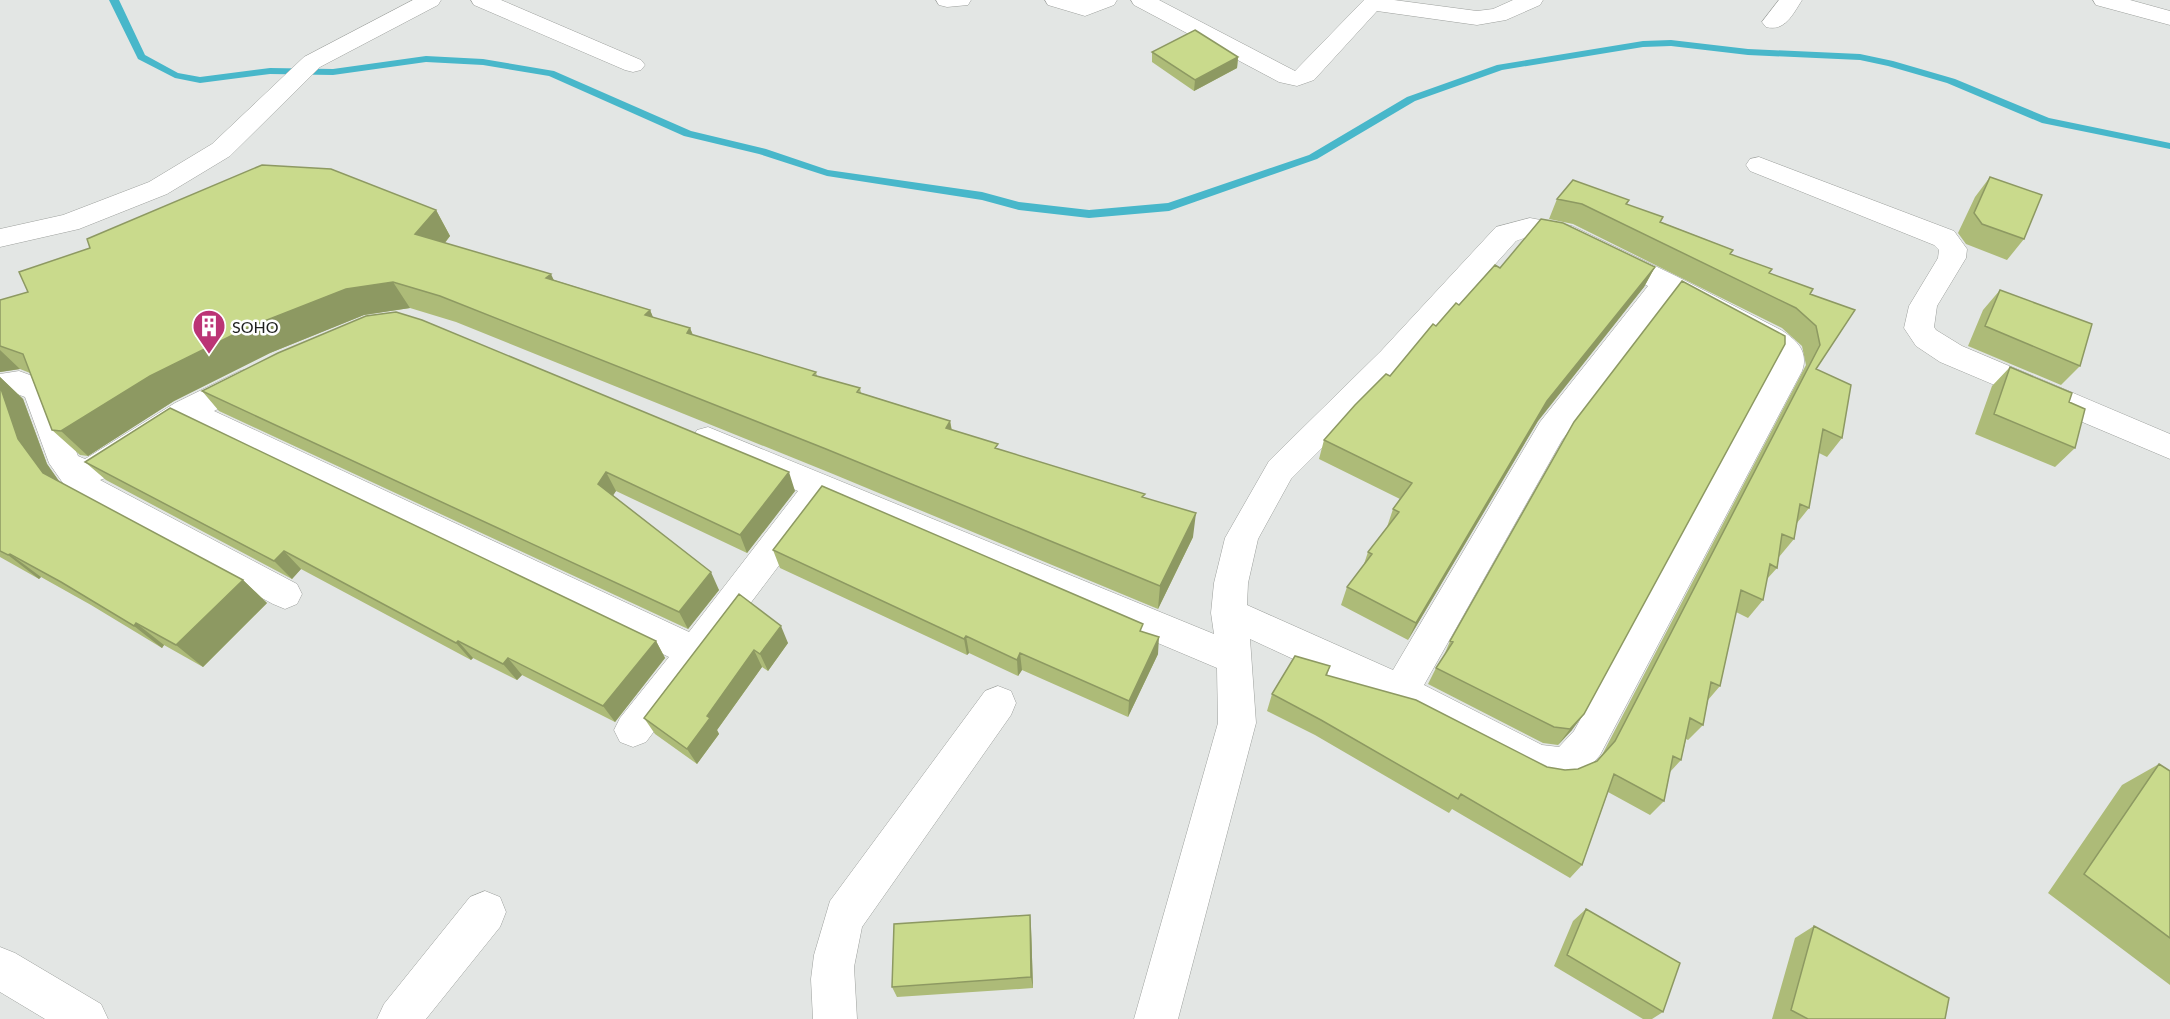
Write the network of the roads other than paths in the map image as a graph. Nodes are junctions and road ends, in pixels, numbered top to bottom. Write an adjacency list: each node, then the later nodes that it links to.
1 (429, 0): 15 (street)
2 (482, 0): 13 (street)
3 (947, 0): 4 (street)
4 (960, 0)
5 (1056, 0): 6 (street)
6 (1106, 0)
7 (1142, 0): 8 (street)
8 (1532, 0)
9 (1791, 0): 12 (street)
10 (2104, 0): 11 (street)
11 (2170, 18)
12 (1774, 22)
13 (633, 65)
14 (1759, 165): 21 (street)
15 (0, 238)
16 (1666, 283): 25 (street); 28 (street); 28 (street)
17 (282, 363): 19 (street)
18 (0, 385): 22 (street)
19 (186, 411): 22 (street); 26 (street)
20 (677, 426): 23 (street)
21 (2170, 447)
22 (74, 471): 24 (street)
23 (821, 485): 26 (street); 27 (street)
24 (285, 594)
25 (1229, 613): 27 (street); 28 (street)
26 (695, 652): 30 (street)
27 (1235, 659): 36 (street)
28 (1401, 691)
29 (998, 703): 35 (street)
30 (633, 730)
31 (485, 912): 34 (street)
32 (0, 968): 33 (street)
33 (86, 1019)
34 (399, 1019)
35 (835, 1019)
36 (1156, 1019)

